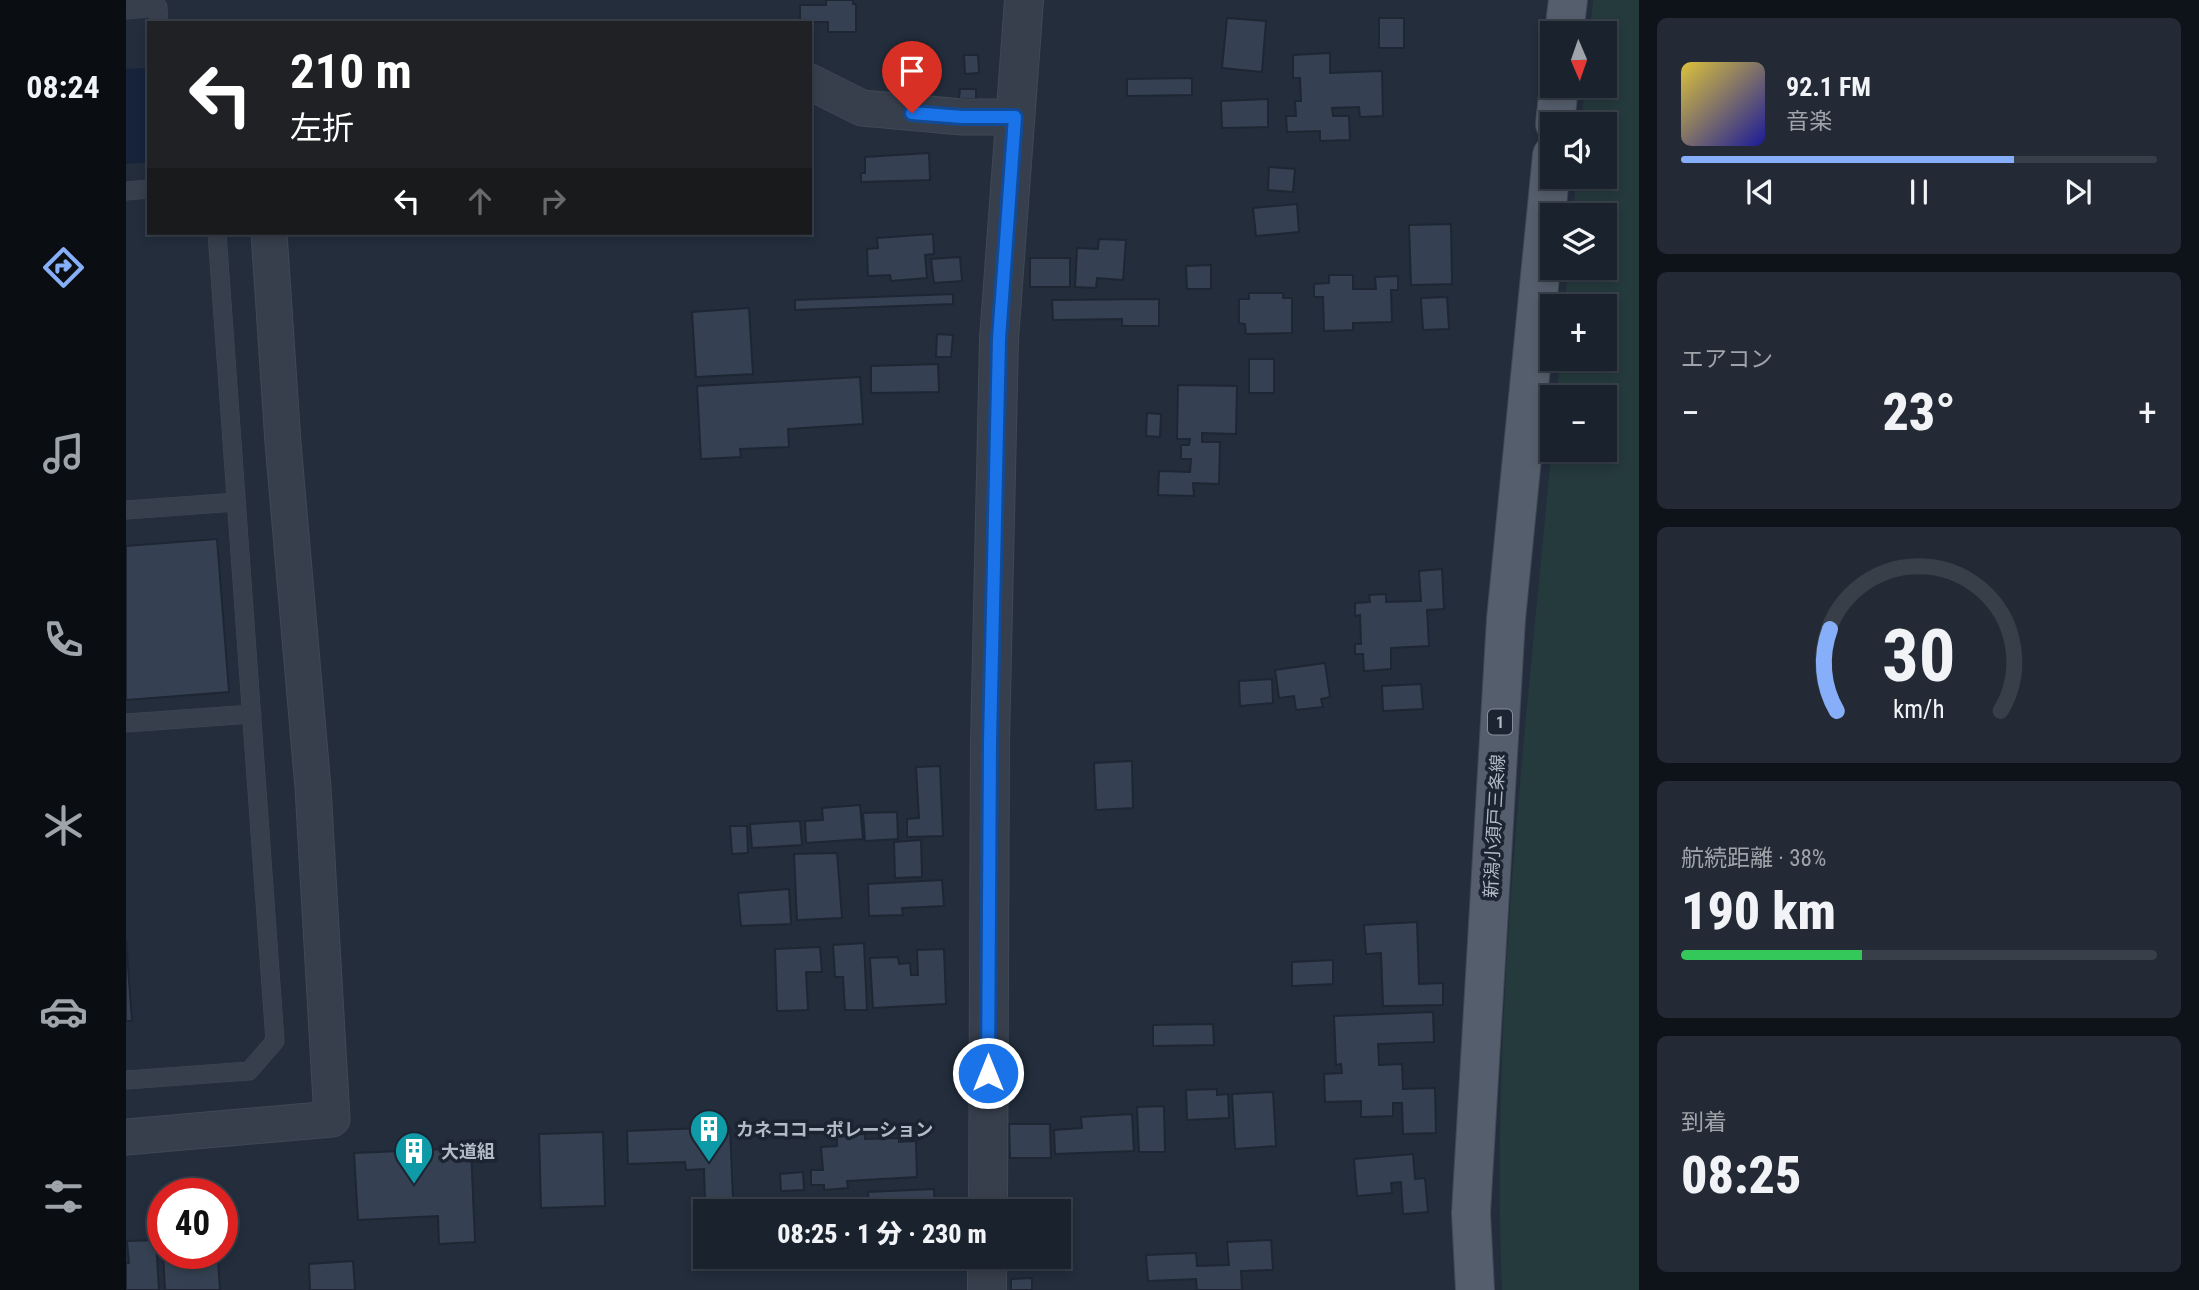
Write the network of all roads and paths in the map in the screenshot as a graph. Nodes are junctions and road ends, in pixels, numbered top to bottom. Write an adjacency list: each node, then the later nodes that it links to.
1 (1024, 0): 7 (street)
2 (1568, 0): 5 (main road)
3 (126, 10): 4 (lane)
4 (159, 21)
5 (1565, 21)
6 (812, 83): 7 (street)
7 (1015, 117): 19 (street)
8 (147, 189): 10 (lane)
9 (1549, 189): 22 (main road, 新潟小須戸三条線 / 1)
10 (126, 191)
11 (217, 235): 13 (lane)
12 (269, 235): 18 (street)
13 (236, 502): 14 (lane); 15 (lane)
14 (126, 510)
15 (252, 714): 16 (lane); 17 (lane)
16 (126, 723)
17 (126, 1080)
18 (126, 1137)
19 (988, 1199)
20 (987, 1269): 21 (street)
21 (987, 1290)
22 (1475, 1290)

